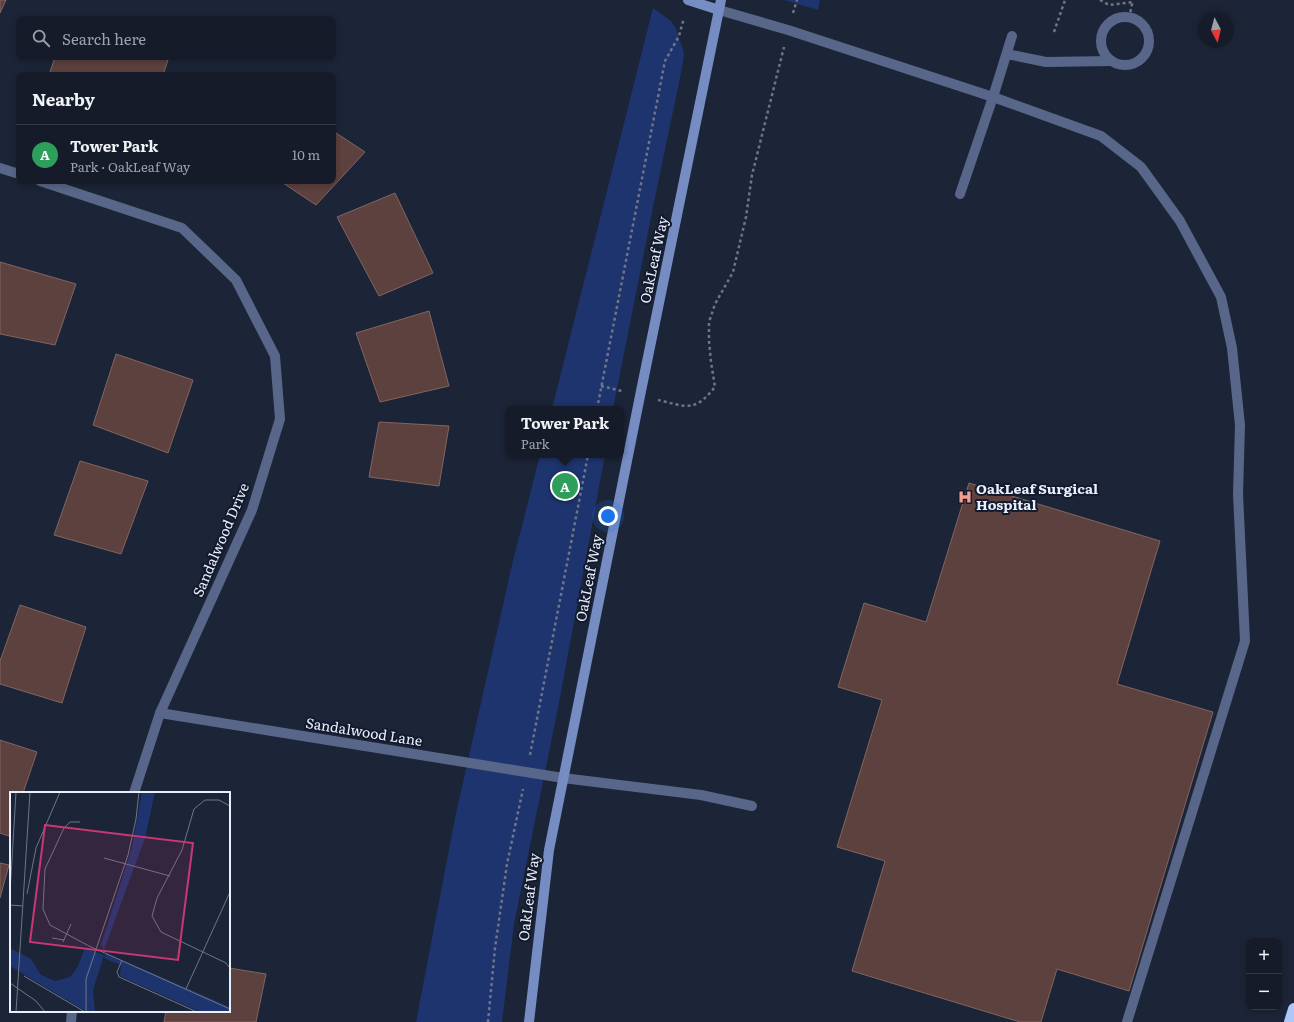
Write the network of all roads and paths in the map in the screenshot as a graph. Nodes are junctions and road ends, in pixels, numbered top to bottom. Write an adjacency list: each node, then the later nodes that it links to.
1 (689, 0): 5 (street); 18 (path)
2 (797, 0): 7 (path)
3 (1065, 0): 8 (path)
4 (1100, 0): 6 (path)
5 (720, 5): 7 (street); 22 (street, OakLeaf Way)
6 (1130, 18): 11 (street); 11 (street)
7 (788, 30): 12 (street); 17 (path)
8 (1054, 32)
9 (1012, 36): 10 (street)
10 (1007, 54): 11 (street); 12 (street)
11 (1112, 61)
12 (993, 97): 16 (street); 30 (street)
13 (0, 168): 14 (street)
14 (16, 173)
15 (49, 184): 20 (street, Sandalwood Drive)
16 (960, 194)
17 (665, 402)
18 (598, 406)
19 (587, 458): 21 (path)
20 (160, 713): 21 (street, Sandalwood Lane); 23 (street, Sandalwood Drive)
21 (526, 772): 22 (street, Sandalwood Lane); 28 (path)
22 (563, 778): 24 (street, Sandalwood Lane); 29 (street, OakLeaf Way)
23 (134, 792)
24 (752, 806)
25 (1294, 1010): 31 (highway)
26 (72, 1012): 27 (street)
27 (71, 1022)
28 (488, 1022)
29 (529, 1022)
30 (1127, 1022)
31 (1290, 1022)

